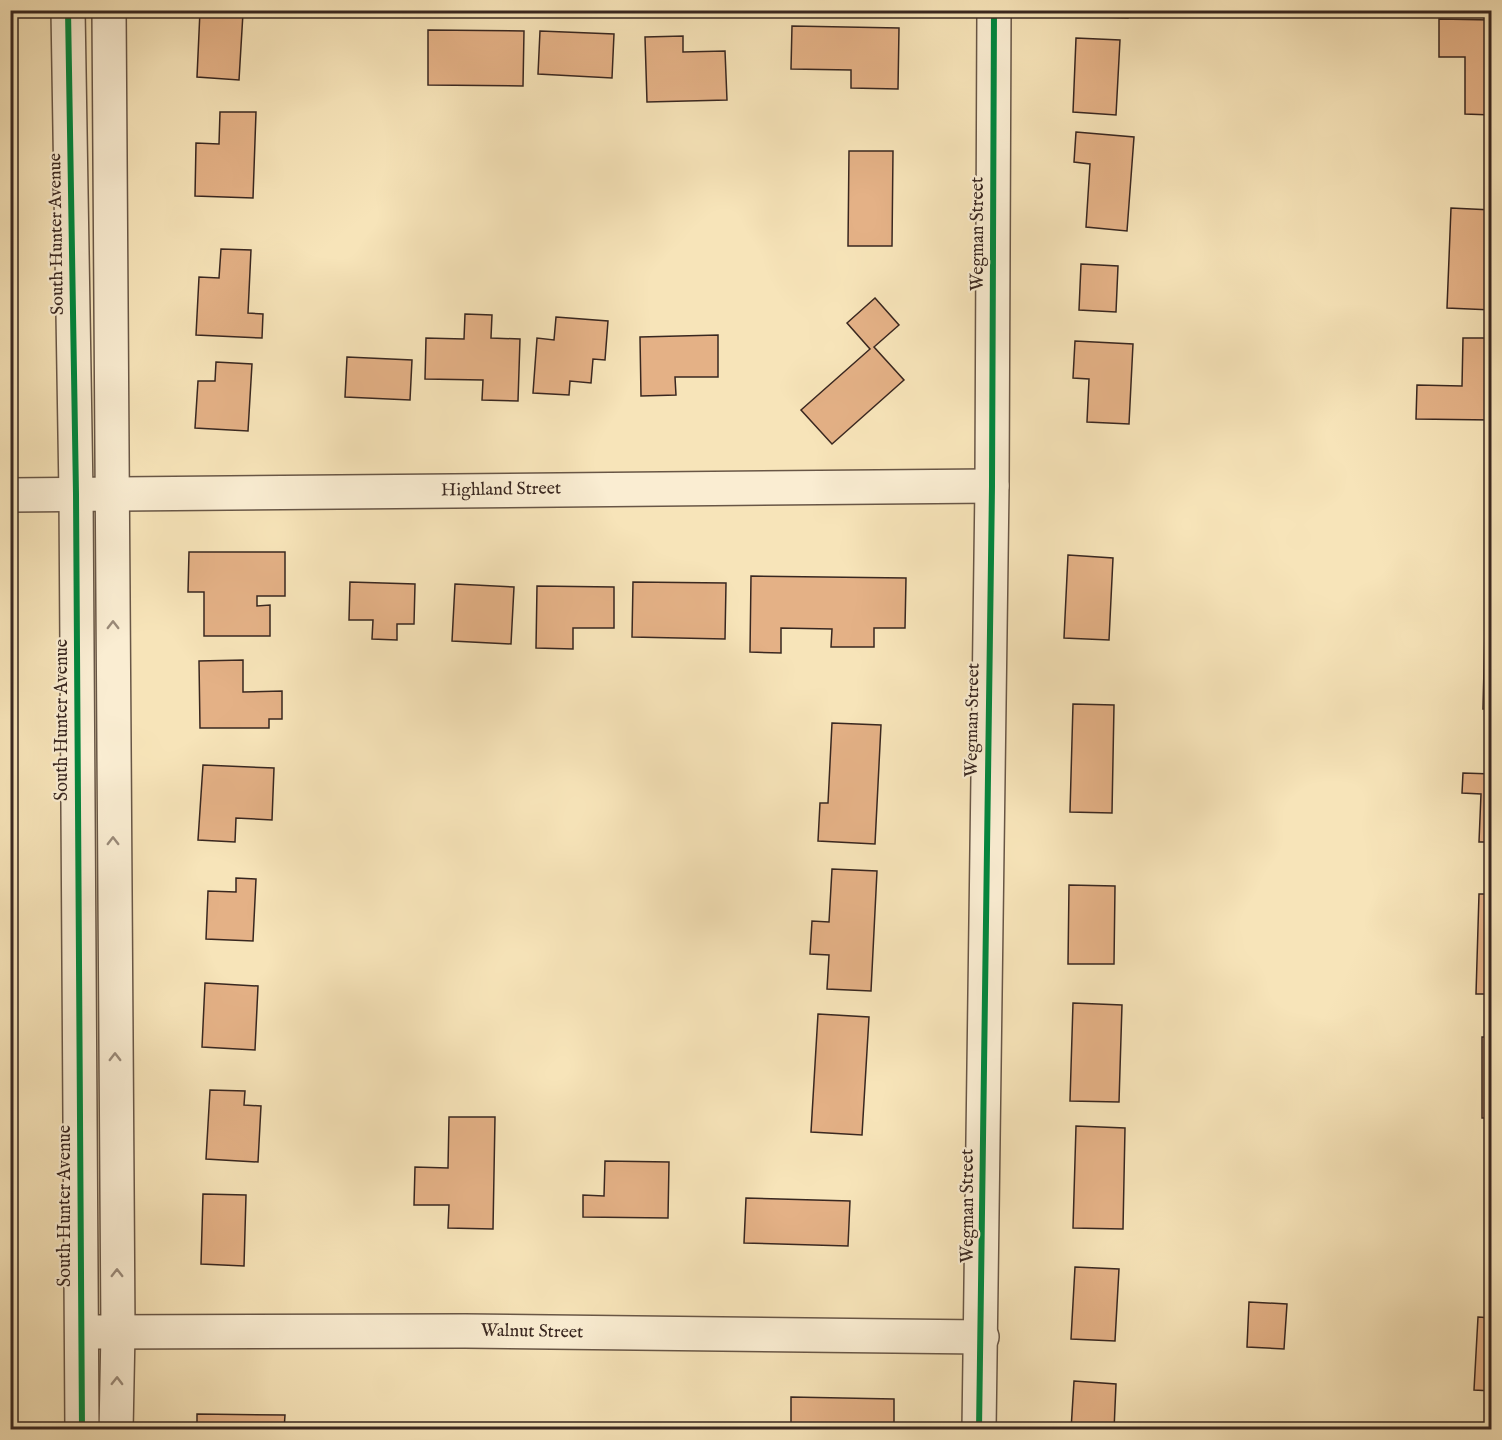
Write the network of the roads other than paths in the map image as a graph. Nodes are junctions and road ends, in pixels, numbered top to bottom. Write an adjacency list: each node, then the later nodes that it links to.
1 (68, 10): 5 (street, South Hunter Avenue)
2 (109, 10): 4 (street)
3 (994, 10): 8 (street, Wegman Street)
4 (109, 121): 5 (street); 7 (street)
5 (70, 123): 6 (street, South Hunter Avenue)
6 (72, 252): 7 (street); 9 (street, South Hunter Avenue)
7 (110, 252): 10 (street)
8 (993, 486): 10 (street, Highland Street); 24 (street, Wegman Street)
9 (76, 494): 10 (street, Highland Street); 11 (street, Highland Street); 12 (street, South Hunter Avenue)
10 (112, 494): 13 (street, one-way to 10)
11 (10, 495)
12 (77, 663): 13 (street); 14 (street, South Hunter Avenue)
13 (113, 663): 15 (street)
14 (77, 782): 15 (street); 17 (street, South Hunter Avenue)
15 (113, 782): 16 (street, one-way to 15)
16 (114, 881): 17 (street); 19 (street, one-way to 16)
17 (78, 882): 18 (street, South Hunter Avenue)
18 (80, 1094): 19 (street); 20 (street, South Hunter Avenue)
19 (116, 1094): 21 (street)
20 (80, 1203): 21 (street); 22 (street, South Hunter Avenue)
21 (117, 1203): 23 (street, one-way to 21)
22 (81, 1331): 23 (street, Walnut Street); 25 (street, South Hunter Avenue)
23 (118, 1332): 24 (street, Walnut Street); 26 (street, one-way to 23)
24 (982, 1337): 27 (street, Wegman Street)
25 (82, 1430)
26 (116, 1430)
27 (979, 1430)

